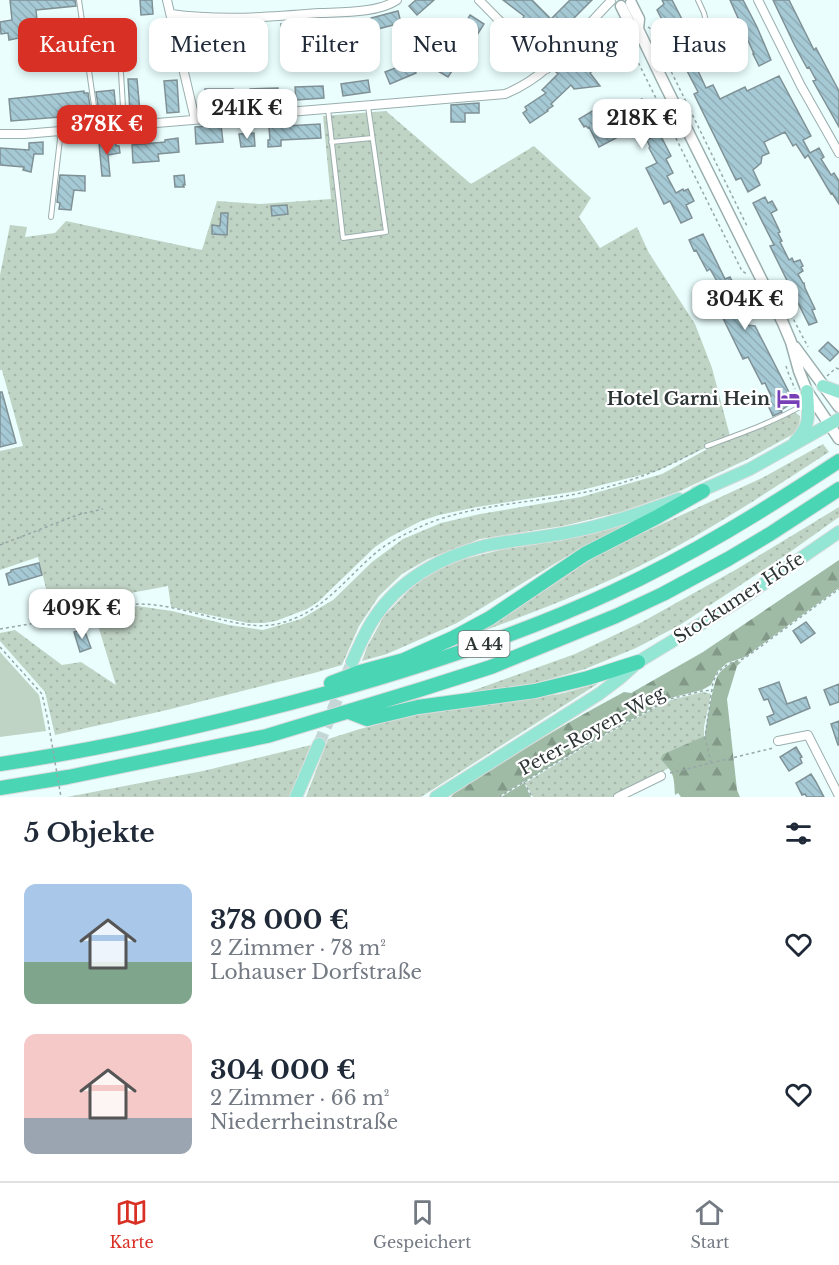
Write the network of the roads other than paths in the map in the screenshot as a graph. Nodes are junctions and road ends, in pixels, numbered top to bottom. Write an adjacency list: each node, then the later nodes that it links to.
1 (79, 0): 20 (lane)
2 (167, 0): 8 (street)
3 (397, 0): 8 (street)
4 (479, 0): 9 (street)
5 (698, 0): 11 (lane)
6 (758, 0): 27 (street)
7 (622, 2): 10 (street); 12 (street)
8 (171, 14): 18 (street)
9 (497, 18)
10 (594, 18)
11 (705, 18)
12 (651, 49)
13 (543, 72): 16 (street)
14 (665, 72): 29 (street)
15 (121, 73): 19 (lane)
16 (368, 105): 17 (street); 24 (lane)
17 (327, 108): 18 (street); 26 (lane)
18 (195, 119): 19 (street)
19 (124, 125): 20 (street)
20 (97, 128): 21 (street)
21 (75, 130): 22 (street); 25 (lane)
22 (59, 131): 23 (street); 28 (lane)
23 (0, 134)
24 (373, 138): 26 (lane); 26 (lane)
25 (76, 140)
26 (331, 142)
27 (839, 153)
28 (51, 217)
29 (791, 342): 30 (street); 32 (street)
30 (825, 381): 31 (main road); 33 (street)
31 (839, 392)
32 (808, 396): 34 (street); 36 (lane); 37 (main road)
33 (839, 407)
34 (835, 422): 35 (street); 37 (main road)
35 (839, 438)
36 (707, 446)
37 (791, 447): 40 (main road)
38 (839, 461): 46 (highway, A 44)
39 (839, 489): 47 (highway, A 44)
40 (703, 491): 44 (main road); 46 (highway)
41 (839, 532): 43 (main road, Stockumer Höfe)
42 (839, 542): 43 (main road)
43 (820, 545): 45 (main road, Stockumer Höfe)
44 (352, 662)
45 (638, 662): 47 (highway); 55 (main road, Stockumer Höfe)
46 (289, 703): 50 (highway, A 44)
47 (349, 712): 52 (highway, A 44)
48 (778, 741): 53 (street)
49 (319, 744): 54 (main road)
50 (0, 764)
51 (661, 776): 56 (street)
52 (0, 789)
53 (839, 796)
54 (296, 797)
55 (436, 797)
56 (618, 797)

